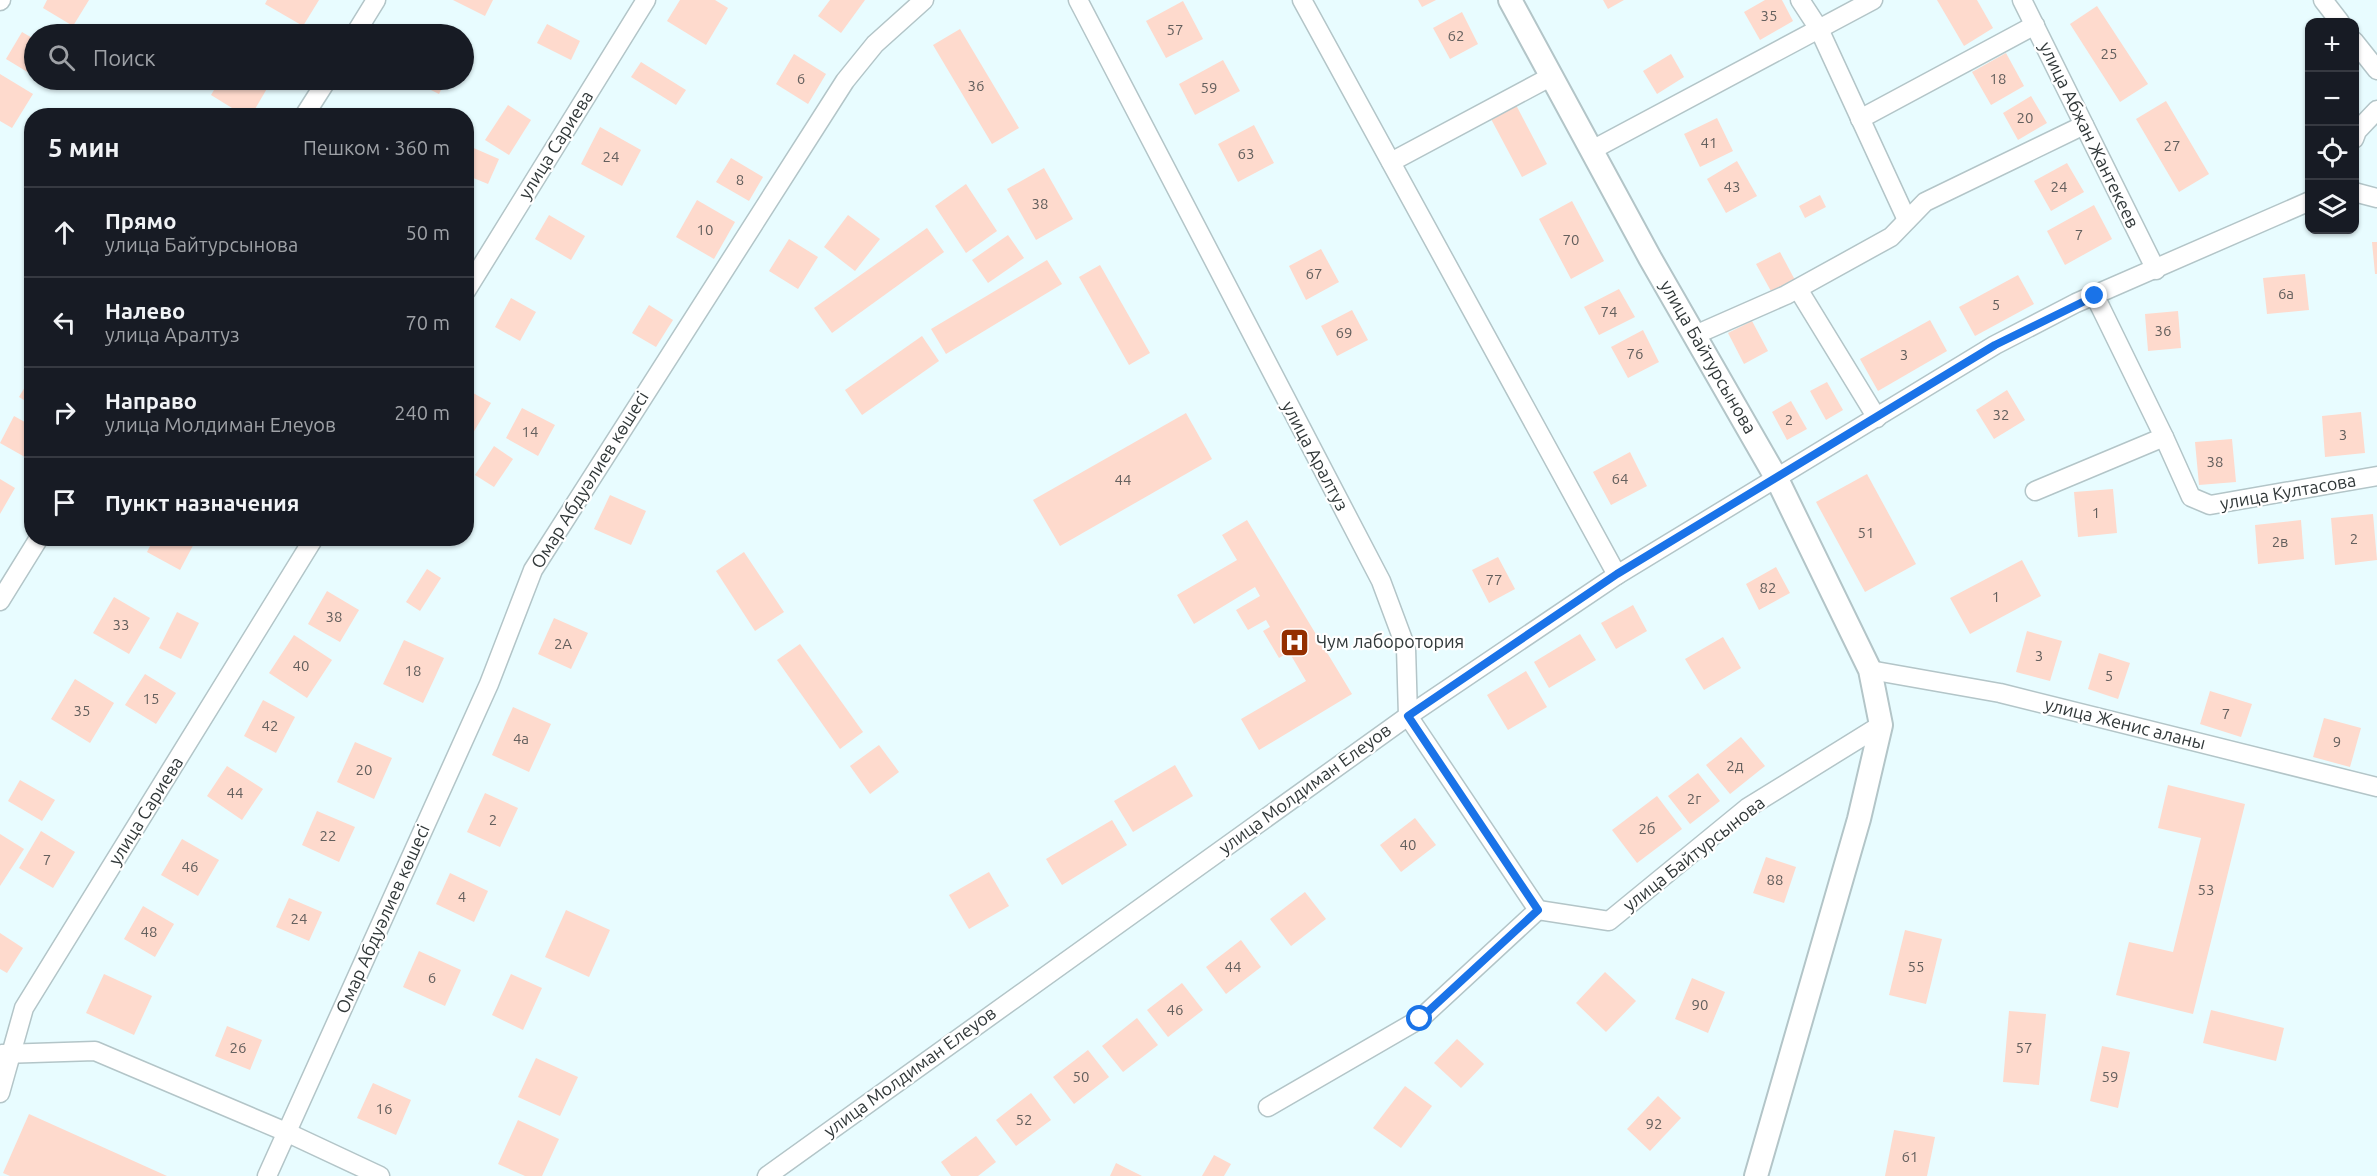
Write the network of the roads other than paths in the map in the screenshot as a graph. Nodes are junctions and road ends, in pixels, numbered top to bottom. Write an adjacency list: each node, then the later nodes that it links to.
1 (376, 0): 12 (street)
2 (646, 0): 31 (street, улица Сариева)
3 (924, 0): 52 (street, Омар Абдуәлиев көшесі)
4 (1078, 0): 45 (street, улица Аралтуз)
5 (1302, 0): 25 (street)
6 (1510, 0): 17 (street, улица Байтурсынова)
7 (1800, 0): 14 (street)
8 (1873, 0): 14 (street)
9 (2022, 0): 13 (street, улица Абжан Жантекеев)
10 (2323, 0): 11 (street)
11 (2337, 18)
12 (361, 24)
13 (2035, 25): 21 (street); 22 (street, улица Абжан Жантекеев)
14 (1819, 29): 21 (street); 24 (street)
15 (2359, 46): 16 (street)
16 (2377, 70)
17 (1552, 76): 24 (street, улица Байтурсынова); 25 (street)
18 (321, 90): 19 (street)
19 (309, 108)
20 (2377, 110): 23 (street)
21 (1860, 119): 29 (street)
22 (2084, 125): 29 (street); 30 (street, улица Абжан Жантекеев)
23 (2359, 129)
24 (1592, 150): 34 (street, улица Байтурсынова)
25 (1391, 162): 42 (street)
26 (2359, 193): 27 (street)
27 (2377, 198)
28 (2305, 203): 30 (street, улица Молдиман Елеуов)
29 (1907, 220): 32 (street)
30 (2156, 270): 33 (street, улица Молдиман Елеуов)
31 (474, 278)
32 (1798, 289): 34 (street); 35 (street)
33 (2095, 296): 35 (street, улица Молдиман Елеуов); 36 (street, улица Култасова)
34 (1695, 335): 38 (street, улица Байтурсынова)
35 (1877, 418): 38 (street, улица Молдиман Елеуов)
36 (2164, 437): 37 (street, улица Култасова); 39 (street)
37 (2377, 476)
38 (1777, 478): 42 (street, улица Молдиман Елеуов); 44 (street, улица Байтурсынова)
39 (2035, 491)
40 (34, 546): 43 (street)
41 (309, 546): 49 (street, улица Сариева)
42 (1617, 574): 45 (street, улица Молдиман Елеуов)
43 (0, 601)
44 (1870, 670): 46 (street, улица Байтурсынова); 47 (street, улица Женис аланы)
45 (1408, 716): 48 (street); 55 (street, улица Молдиман Елеуов)
46 (1881, 725): 48 (street, улица Байтурсынова); 56 (street, улица Байтурсынова)
47 (2377, 787)
48 (1538, 910): 51 (street)
49 (6, 1053): 50 (street, улица Сариева); 52 (street)
50 (0, 1093)
51 (1268, 1107)
52 (286, 1132): 53 (street, Омар Абдуәлиев көшесі); 54 (street)
53 (267, 1176)
54 (381, 1176)
55 (767, 1176)
56 (1756, 1176)

